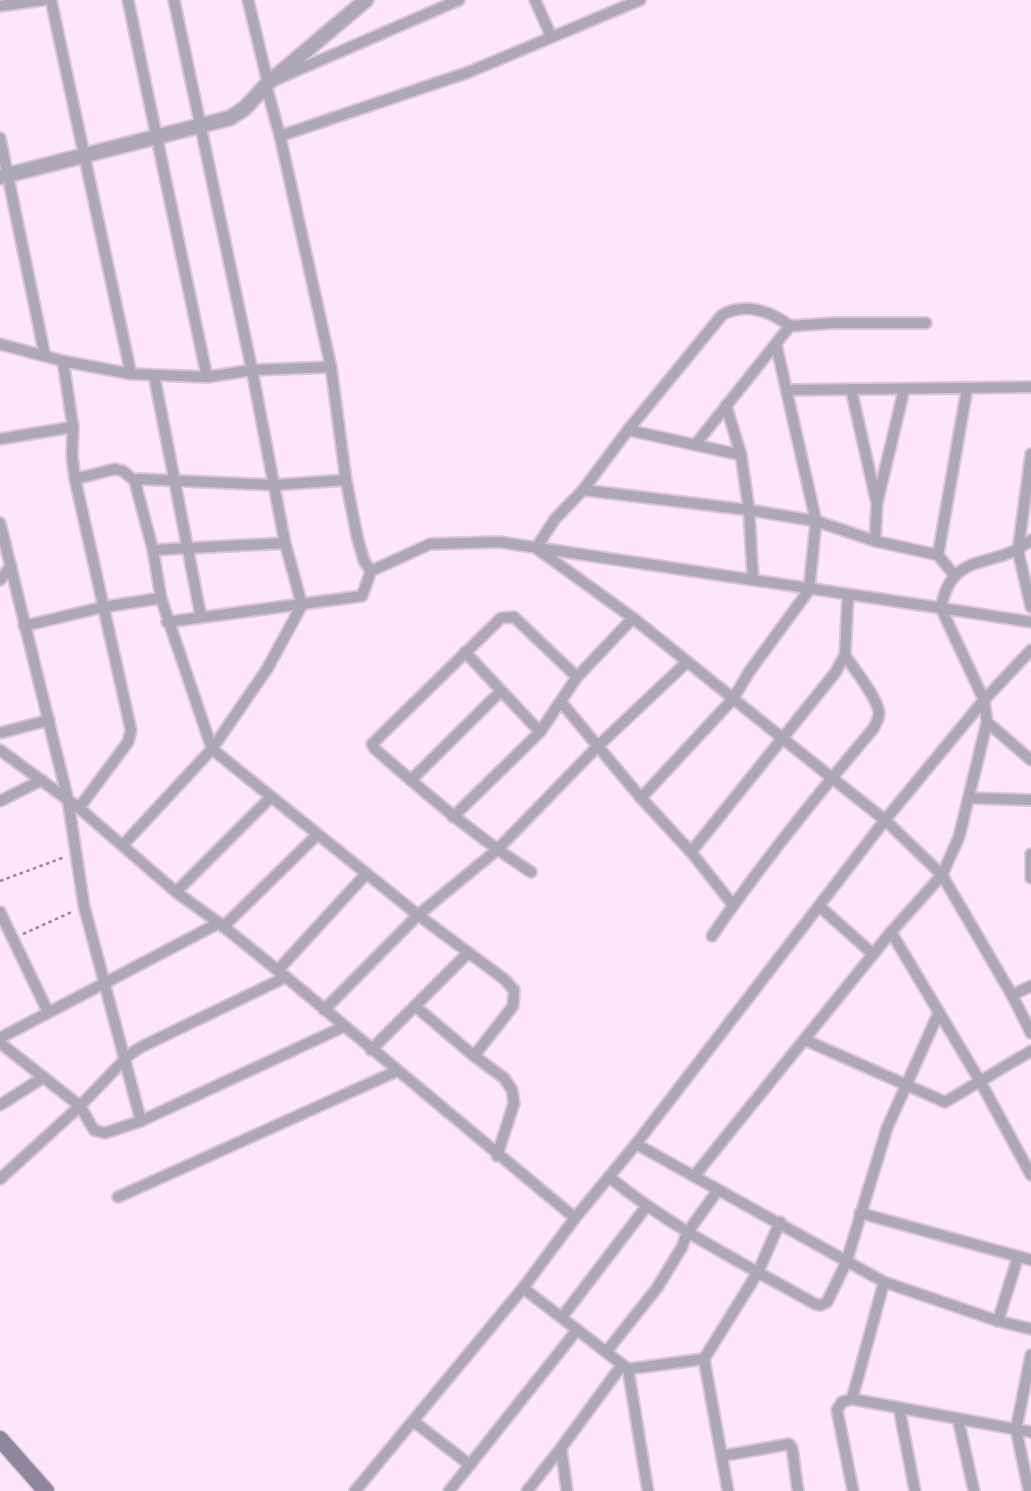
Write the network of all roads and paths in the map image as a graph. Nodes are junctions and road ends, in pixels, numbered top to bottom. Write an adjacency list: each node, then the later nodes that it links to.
1 (43, 0): 10 (street)
2 (51, 0): 17 (street)
3 (128, 0): 15 (street)
4 (174, 0): 13 (street)
5 (248, 0): 12 (street)
6 (366, 0): 12 (street)
7 (459, 0): 12 (street)
8 (535, 0): 11 (street)
9 (640, 0): 11 (street)
10 (0, 6)
11 (551, 36): 14 (street)
12 (267, 84): 13 (street); 14 (street)
13 (201, 125): 15 (street); 26 (street)
14 (280, 136): 25 (street)
15 (158, 137): 17 (street); 29 (street)
16 (0, 138): 18 (street)
17 (83, 154): 18 (street); 27 (street)
18 (4, 176): 23 (street)
19 (926, 323): 20 (street)
20 (790, 326): 22 (street); 37 (street)
21 (0, 344): 23 (street)
22 (776, 344): 33 (street); 35 (street)
23 (45, 356): 24 (street)
24 (63, 361): 27 (street); 36 (street)
25 (331, 367): 26 (street); 44 (street)
26 (252, 370): 29 (street); 46 (street)
27 (131, 374): 28 (street)
28 (154, 375): 29 (street); 43 (street)
29 (207, 377)
30 (1031, 387): 32 (street)
31 (851, 389): 33 (street); 34 (street); 48 (street)
32 (967, 389): 34 (street); 59 (street)
33 (786, 390): 50 (street)
34 (904, 390): 48 (street)
35 (726, 405): 39 (street); 41 (street)
36 (73, 427): 38 (street); 42 (street)
37 (628, 430): 39 (street); 47 (street)
38 (0, 439)
39 (695, 445): 41 (street)
40 (1031, 454): 58 (street)
41 (741, 456): 49 (street)
42 (75, 478): 45 (street); 69 (street)
43 (176, 480): 45 (street); 46 (street); 55 (street)
44 (346, 480): 46 (street); 61 (street)
45 (136, 482): 57 (street)
46 (274, 485): 54 (street)
47 (583, 490): 49 (street); 56 (street)
48 (877, 503): 52 (street)
49 (749, 510): 50 (street); 64 (street)
50 (816, 521): 52 (street); 65 (street)
51 (0, 523): 60 (street)
52 (875, 541): 59 (street)
53 (1031, 541): 58 (street)
54 (285, 543): 55 (street); 68 (street)
55 (189, 547): 57 (street); 72 (street)
56 (536, 548): 61 (street); 64 (street); 73 (street)
57 (153, 550): 67 (street)
58 (1018, 551): 62 (street); 70 (street)
59 (938, 555): 62 (street)
60 (11, 566): 63 (street); 76 (street)
61 (371, 570): 68 (street)
62 (954, 575): 71 (street)
63 (0, 580)
64 (752, 580): 65 (street)
65 (809, 590): 66 (street); 83 (street)
66 (848, 595): 71 (street); 79 (street)
67 (160, 598): 69 (street); 74 (street)
68 (302, 605): 72 (street); 92 (street)
69 (103, 607): 76 (street); 104 (street)
70 (1031, 607)
71 (941, 608): 75 (street); 84 (street)
72 (201, 617): 74 (street)
73 (633, 618): 80 (street); 81 (street)
74 (167, 622): 92 (street)
75 (1031, 622)
76 (24, 626): 86 (street)
77 (1031, 650): 84 (street)
78 (465, 652): 81 (street); 82 (street); 97 (street)
79 (845, 654): 90 (street); 95 (street)
80 (686, 663): 83 (street); 91 (street)
81 (577, 677): 85 (street)
82 (501, 691): 88 (street); 97 (street)
83 (733, 699): 90 (street); 99 (street)
84 (984, 700): 87 (street); 106 (street)
85 (561, 702): 88 (street); 91 (street)
86 (49, 720): 89 (street); 101 (street)
87 (987, 722): 94 (street); 100 (street)
88 (540, 732): 105 (street)
89 (0, 733)
90 (782, 739): 95 (street); 110 (street)
91 (598, 746): 99 (street); 109 (street)
92 (212, 749): 98 (street); 108 (street)
93 (0, 750): 96 (street)
94 (1031, 760)
95 (832, 778): 106 (street); 119 (street)
96 (42, 780): 101 (street); 103 (street)
97 (411, 780): 105 (street)
98 (270, 798): 107 (street); 118 (street)
99 (641, 798): 110 (street)
100 (969, 798): 102 (street); 115 (street)
101 (68, 800): 104 (street); 111 (street)
102 (1031, 800)
103 (0, 801)
104 (79, 808): 108 (street)
105 (453, 817): 109 (street)
106 (884, 820): 115 (street); 121 (street)
107 (317, 835): 114 (street); 124 (street)
108 (123, 845): 118 (street)
109 (497, 850): 113 (street); 123 (street)
110 (691, 852): 119 (street)
111 (75, 853): 117 (path); 120 (street)
112 (1031, 854): 116 (street)
113 (531, 872)
114 (366, 874): 123 (street); 130 (street)
115 (942, 875): 125 (street); 133 (street)
116 (1031, 878)
117 (0, 881)
118 (176, 892): 124 (street)
119 (733, 905): 126 (street)
120 (83, 906): 127 (path); 131 (street)
121 (819, 906): 129 (street); 153 (street)
122 (0, 912): 127 (street)
123 (418, 915): 128 (street); 135 (street)
124 (221, 925): 130 (street); 131 (street)
125 (891, 932): 129 (street); 137 (street)
126 (712, 936)
127 (13, 938): 136 (street)
128 (468, 953): 134 (street); 144 (street)
129 (873, 954): 141 (street)
130 (282, 973): 135 (street); 145 (street)
131 (104, 982): 136 (street); 145 (street)
132 (1031, 986): 133 (street)
133 (1012, 995): 139 (street)
134 (415, 1006): 142 (street); 144 (street)
135 (324, 1010): 138 (street)
136 (48, 1012): 140 (street)
137 (939, 1012): 148 (street); 149 (street)
138 (343, 1027): 142 (street); 152 (street)
139 (1031, 1033)
140 (0, 1040): 147 (street)
141 (805, 1041): 149 (street); 155 (street)
142 (371, 1050): 146 (street)
143 (1031, 1051): 148 (street)
144 (474, 1056): 154 (street)
145 (124, 1063): 151 (street); 152 (street)
146 (397, 1071): 154 (street); 160 (street)
147 (44, 1077): 150 (street); 151 (street)
148 (980, 1082): 149 (street); 156 (street)
149 (907, 1086): 162 (street)
150 (0, 1105)
151 (80, 1106): 152 (street); 158 (street)
152 (141, 1121)
153 (636, 1144): 155 (street); 157 (street)
154 (497, 1156): 163 (street)
155 (695, 1175): 159 (street)
156 (1031, 1175)
157 (609, 1177): 161 (street); 163 (street)
158 (0, 1179)
159 (718, 1190): 164 (street); 165 (street)
160 (118, 1197)
161 (646, 1207): 165 (street); 172 (street)
162 (860, 1213): 166 (street); 168 (street)
163 (575, 1219): 171 (street)
164 (780, 1222): 168 (street); 169 (street)
165 (687, 1233): 169 (street); 176 (street)
166 (1018, 1257): 167 (street); 173 (street)
167 (1031, 1261)
168 (846, 1263): 169 (street); 170 (street)
169 (758, 1272): 178 (street)
170 (884, 1282): 173 (street); 180 (street)
171 (523, 1288): 172 (street); 183 (street)
172 (562, 1317): 175 (street)
173 (998, 1321): 174 (street)
174 (1031, 1329)
175 (577, 1330): 176 (street); 189 (street)
176 (606, 1352): 179 (street)
177 (1031, 1355): 184 (street)
178 (704, 1359): 179 (street); 188 (street)
179 (625, 1367): 187 (street); 195 (street)
180 (852, 1399): 181 (street); 198 (street)
181 (898, 1408): 182 (street); 199 (street)
182 (958, 1419): 184 (street); 200 (street)
183 (413, 1421): 189 (street); 192 (street)
184 (1016, 1429): 185 (street); 201 (street)
185 (1031, 1432)
186 (0, 1439): 191 (main road)
187 (561, 1448): 193 (street); 194 (street)
188 (722, 1456): 196 (street); 197 (street)
189 (470, 1465): 190 (street)
190 (450, 1490)
191 (46, 1491)
192 (355, 1491)
193 (527, 1491)
194 (567, 1491)
195 (648, 1491)
196 (728, 1491)
197 (798, 1491)
198 (853, 1491)
199 (915, 1491)
200 (974, 1491)
201 (1029, 1491)

